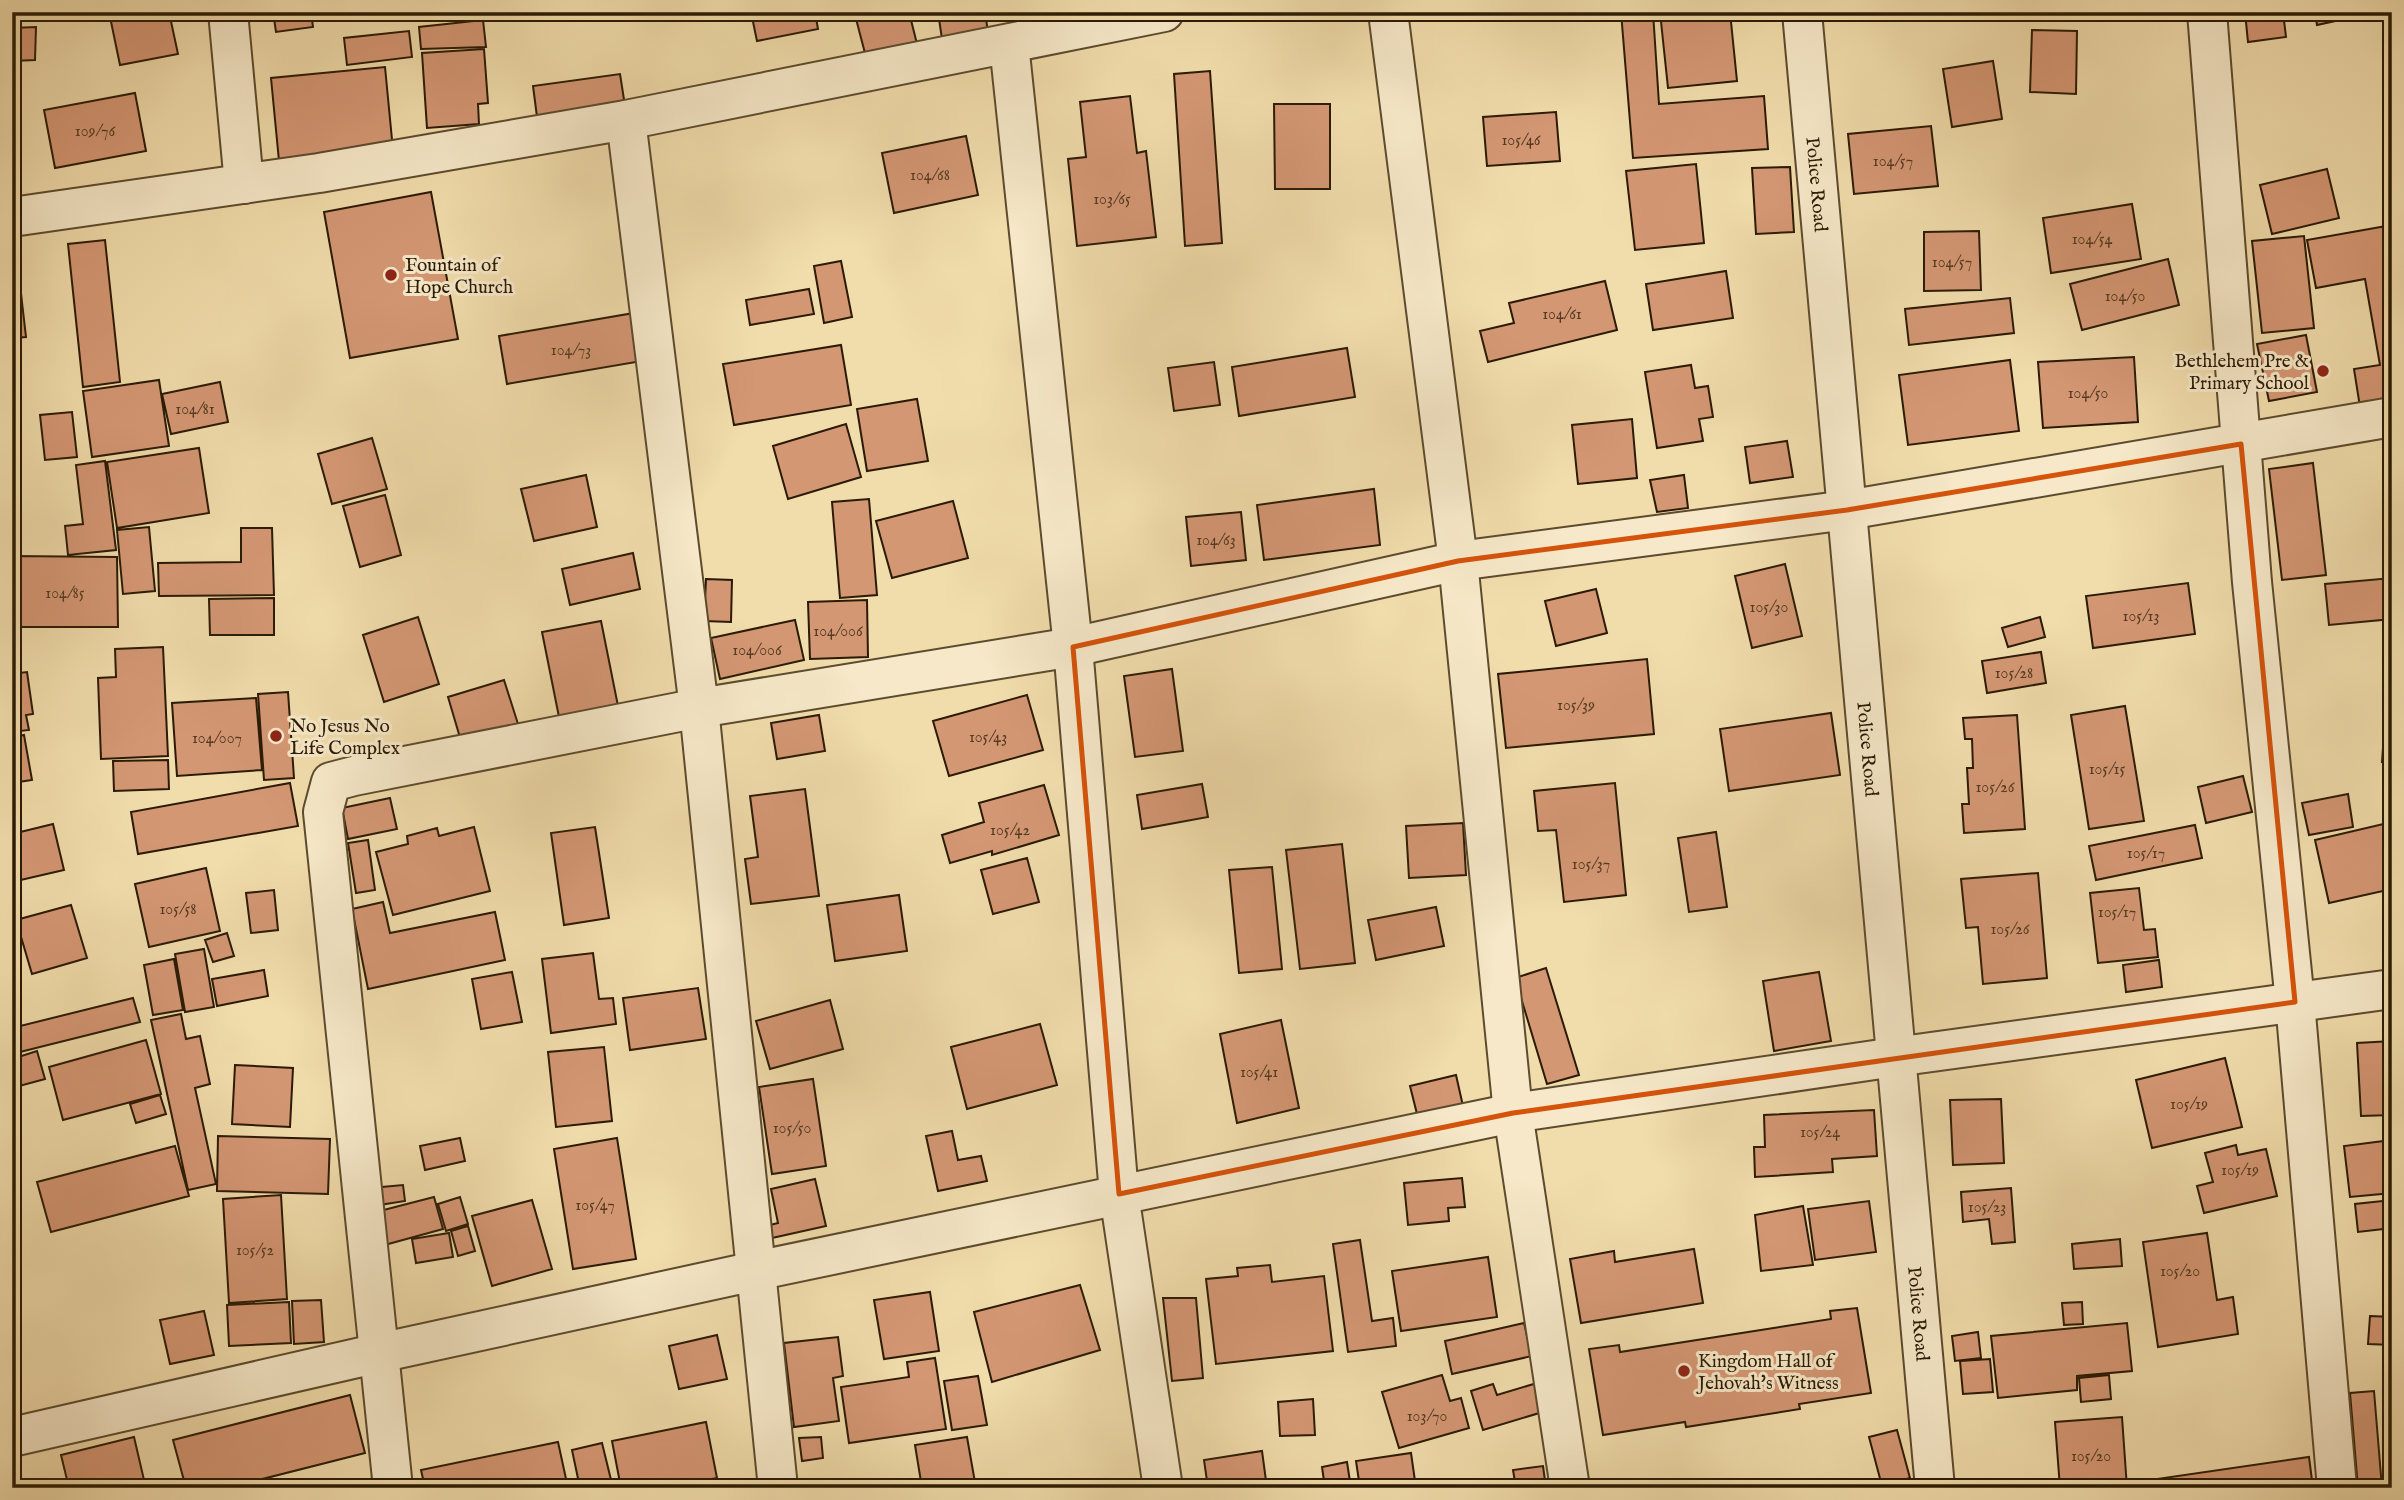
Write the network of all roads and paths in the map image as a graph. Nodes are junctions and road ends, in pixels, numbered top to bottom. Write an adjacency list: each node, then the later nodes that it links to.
1 (228, 12): 8 (street)
2 (1164, 12): 6 (street)
3 (1388, 12): 13 (street)
4 (1802, 12): 12 (street, Police Road)
5 (2207, 12): 11 (street)
6 (1029, 31): 7 (street); 14 (street)
7 (626, 120): 8 (street); 15 (street)
8 (244, 184): 9 (street)
9 (12, 217)
10 (2392, 417): 11 (street)
11 (2241, 444): 12 (street); 17 (street)
12 (1847, 510): 13 (street); 18 (street, Police Road)
13 (1458, 561): 14 (street); 19 (street)
14 (1073, 647): 15 (street); 20 (street)
15 (699, 708): 21 (street); 22 (street)
16 (2392, 989): 17 (street)
17 (2295, 1002): 18 (street); 29 (street)
18 (1895, 1057): 19 (street); 28 (street, Police Road)
19 (1513, 1113): 20 (street); 27 (street)
20 (1119, 1194): 21 (street); 26 (street)
21 (755, 1271): 22 (street); 25 (street)
22 (379, 1353): 23 (street); 24 (street)
23 (12, 1437)
24 (393, 1488)
25 (778, 1488)
26 (1163, 1488)
27 (1570, 1488)
28 (1935, 1488)
29 (2337, 1488)

